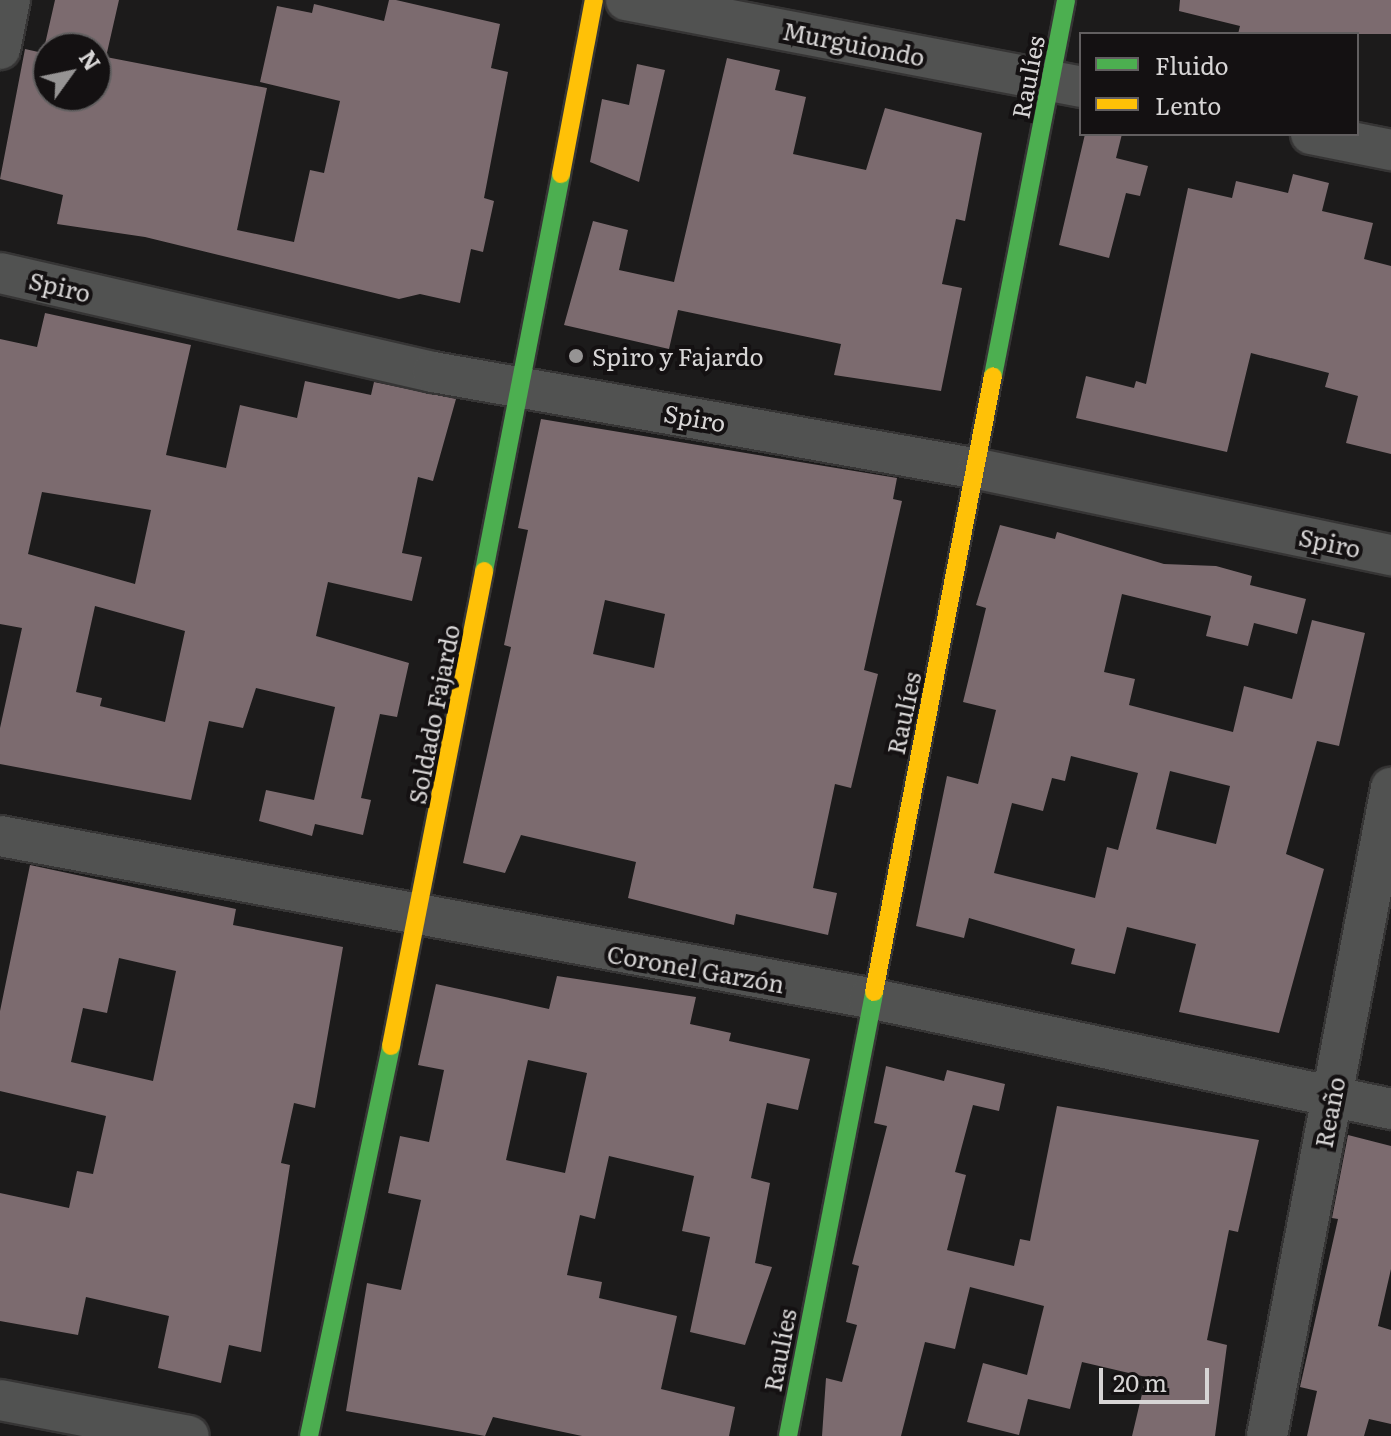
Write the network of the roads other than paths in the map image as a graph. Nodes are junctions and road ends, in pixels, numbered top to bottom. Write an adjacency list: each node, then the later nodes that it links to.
1 (10, 0): 5 (street)
2 (594, 0): 10 (street, Soldado Fajardo)
3 (626, 0): 6 (street, Murguiondo)
4 (1066, 0): 6 (street, Raulíes)
5 (0, 49)
6 (1066, 84): 11 (street, Raulíes)
7 (1321, 136): 8 (street)
8 (1391, 150)
9 (0, 273): 10 (street, Spiro)
10 (520, 387): 11 (street, Spiro); 15 (street, Soldado Fajardo)
11 (978, 469): 12 (street, Spiro); 16 (street, Raulíes)
12 (1391, 555)
13 (1391, 788): 17 (street, Reaño)
14 (0, 836): 15 (street, Coronel Garzón)
15 (417, 919): 16 (street, Coronel Garzón); 21 (street, Soldado Fajardo)
16 (869, 998): 17 (street, Coronel Garzón); 22 (street, Raulíes)
17 (1331, 1097): 18 (street, Coronel Garzón); 23 (street, Reaño)
18 (1391, 1109)
19 (0, 1400): 20 (street)
20 (189, 1436)
21 (309, 1436)
22 (788, 1436)
23 (1267, 1436)

